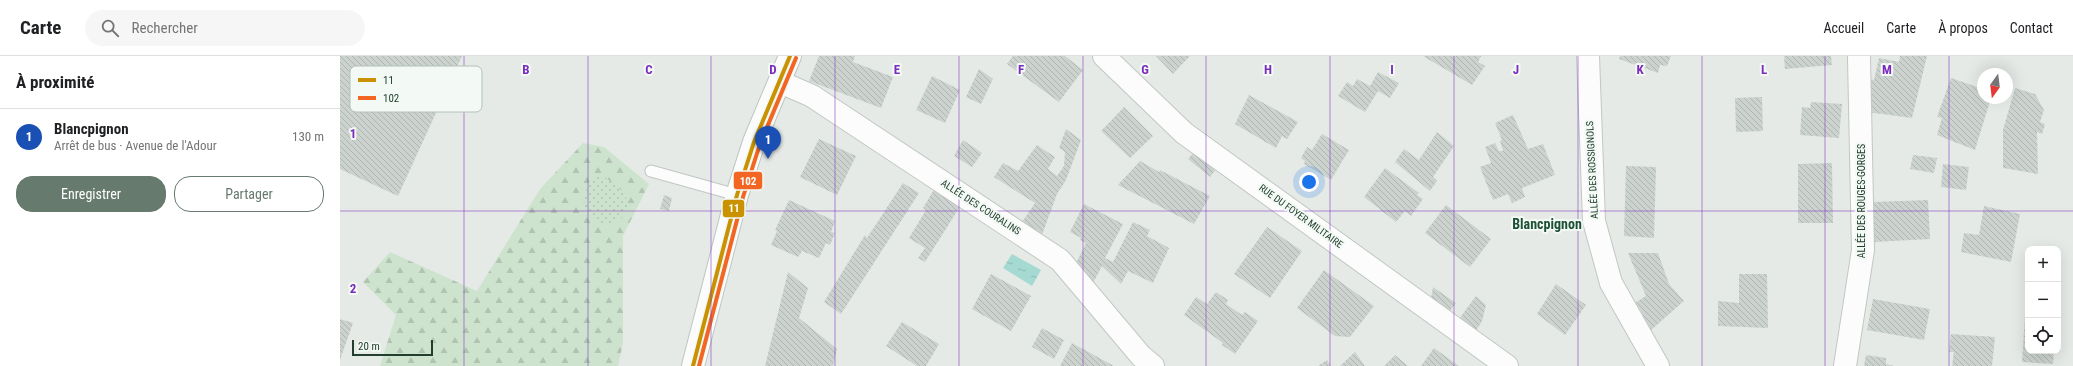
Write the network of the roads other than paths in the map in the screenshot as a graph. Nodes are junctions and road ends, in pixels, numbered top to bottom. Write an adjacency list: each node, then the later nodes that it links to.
1 (790, 56): 5 (street)
2 (1104, 56): 10 (street, RUE DU FOYER MILITAIRE)
3 (1588, 56): 11 (street, ALLÉE DES ROSSIGNOLS)
4 (1859, 58): 12 (street, ALLÉE DES ROUGES-GORGES)
5 (780, 82): 7 (street); 9 (street, ALLÉE DES COURALINS)
6 (651, 171): 7 (lane)
7 (736, 195): 8 (street)
8 (693, 366)
9 (1153, 366)
10 (1507, 366)
11 (1658, 366)
12 (1845, 366)

